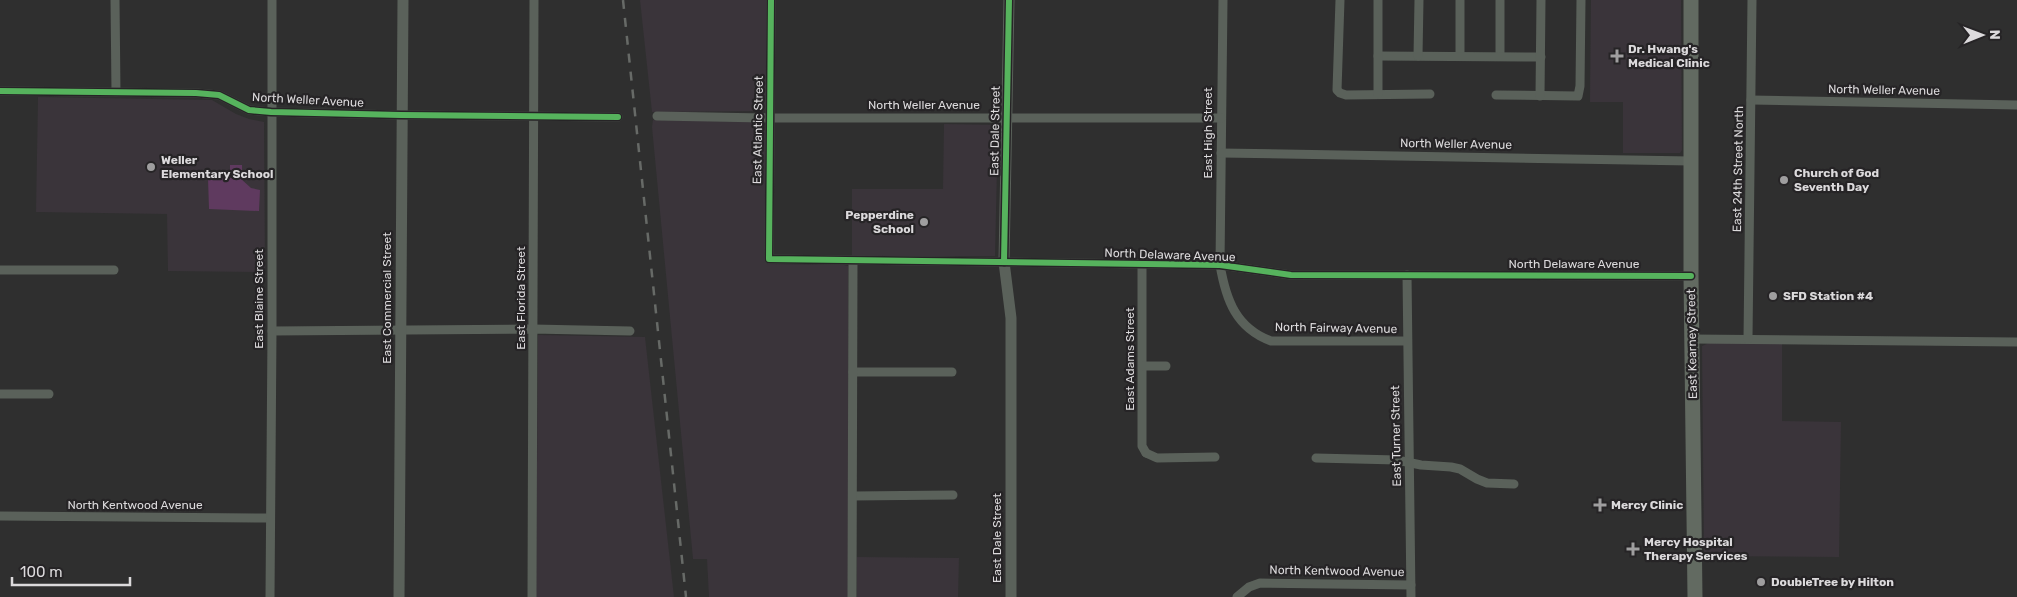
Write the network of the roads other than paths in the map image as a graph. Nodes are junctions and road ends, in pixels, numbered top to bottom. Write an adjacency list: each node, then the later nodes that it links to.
1 (115, 0): 23 (street)
2 (272, 0): 30 (street, East Blaine Street)
3 (402, 0): 32 (street, East Commercial Street)
4 (534, 0): 31 (street, East Florida Street)
5 (771, 0): 36 (street, East Atlantic Street)
6 (1009, 0): 35 (street, East Dale Street)
7 (1223, 0): 37 (street, East High Street)
8 (1340, 0): 24 (street)
9 (1378, 0): 17 (street)
10 (1419, 0): 18 (street)
11 (1460, 0): 19 (street)
12 (1500, 0): 20 (street)
13 (1541, 0): 21 (street)
14 (1581, 0): 27 (street)
15 (1691, 0): 39 (main road, East Kearney Street)
16 (1752, 0): 28 (street, East 24th Street North)
17 (1378, 56): 18 (street); 24 (street)
18 (1418, 56): 19 (street)
19 (1460, 56): 20 (street)
20 (1500, 56): 21 (street)
21 (1540, 56): 27 (street)
22 (0, 91): 23 (street, North Weller Avenue)
23 (116, 92): 30 (street, North Weller Avenue)
24 (1378, 94): 25 (street)
25 (1430, 94)
26 (1496, 95): 27 (street)
27 (1540, 96)
28 (1751, 100): 29 (street, North Weller Avenue); 54 (street, East 24th Street North)
29 (2017, 105)
30 (271, 112): 32 (street, North Weller Avenue); 51 (street, East Blaine Street)
31 (534, 115): 32 (street, North Weller Avenue); 34 (street, North Weller Avenue); 49 (street, East Florida Street)
32 (402, 116): 50 (street, East Commercial Street)
33 (657, 116): 36 (street, North Weller Avenue)
34 (618, 117)
35 (1006, 117): 36 (street, North Weller Avenue); 37 (street, North Weller Avenue); 42 (street, East Dale Street)
36 (770, 118): 40 (street, East Atlantic Street)
37 (1221, 118): 38 (street, East High Street)
38 (1221, 153): 39 (street, North Weller Avenue); 44 (street, East High Street)
39 (1691, 161): 48 (main road, East Kearney Street)
40 (769, 259): 41 (street, North Delaware Avenue)
41 (853, 260): 42 (street, North Delaware Avenue); 59 (street)
42 (1004, 262): 43 (street, North Delaware Avenue); 78 (street, East Dale Street)
43 (1142, 264): 44 (street, North Delaware Avenue); 57 (street, East Adams Street)
44 (1220, 265): 47 (street, North Delaware Avenue); 55 (street, North Fairway Avenue)
45 (0, 270): 46 (street)
46 (114, 270)
47 (1407, 275): 48 (street, North Delaware Avenue); 55 (street, East Turner Street)
48 (1691, 276): 53 (main road, East Kearney Street)
49 (533, 329): 50 (street); 52 (street); 76 (street, East Florida Street)
50 (401, 330): 51 (street); 75 (street, East Commercial Street)
51 (272, 331): 72 (street, East Blaine Street)
52 (630, 331)
53 (1692, 338): 54 (street); 81 (main road, East Kearney Street)
54 (1748, 339): 56 (street)
55 (1407, 341): 67 (street, East Turner Street)
56 (2017, 342)
57 (1143, 366): 58 (street); 63 (street, East Adams Street)
58 (1166, 366)
59 (853, 372): 60 (street); 70 (street)
60 (952, 372)
61 (0, 394): 62 (street)
62 (49, 394)
63 (1146, 453): 64 (street); 66 (street)
64 (1215, 457)
65 (1316, 458): 67 (street)
66 (1138, 460)
67 (1409, 462): 68 (street); 73 (street, East Turner Street)
68 (1514, 484)
69 (953, 495): 70 (street)
70 (853, 496): 77 (street)
71 (0, 516): 72 (street, North Kentwood Avenue)
72 (270, 518): 74 (street, East Blaine Street)
73 (1410, 585): 79 (street, North Kentwood Avenue); 80 (street, East Turner Street)
74 (270, 597)
75 (399, 597)
76 (532, 597)
77 (852, 597)
78 (1011, 597)
79 (1237, 597)
80 (1411, 597)
81 (1695, 597)

